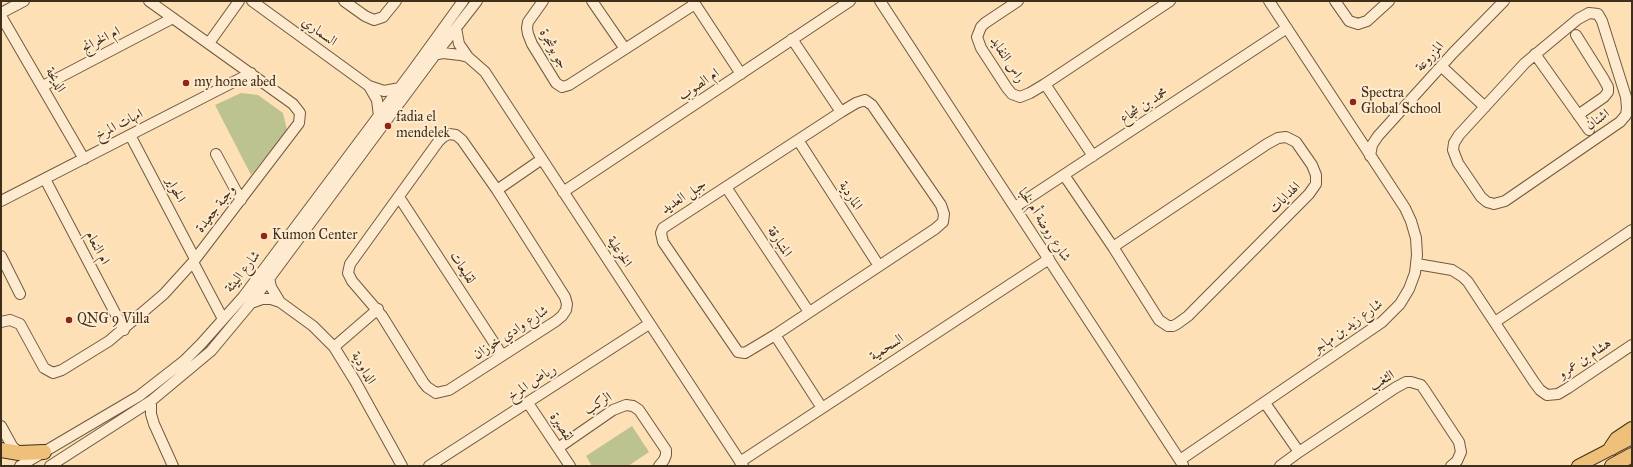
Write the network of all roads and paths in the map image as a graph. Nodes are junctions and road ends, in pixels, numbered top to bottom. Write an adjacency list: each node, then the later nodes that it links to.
1 (24, 1): 20 (street)
2 (149, 1): 21 (street, وجبة جعيدة)
3 (239, 1): 26 (street)
4 (252, 1): 38 (street, السماري)
5 (344, 1): 6 (street)
6 (396, 1)
7 (463, 1): 39 (street, شارع البيئة)
8 (477, 1): 22 (street, شارع البيئة)
9 (543, 1): 27 (street, جو بوشجرة)
10 (592, 1): 27 (street)
11 (850, 1): 25 (street, ام الصوب)
12 (880, 1): 60 (street, شارع روضة أم لخبا)
13 (1018, 1): 36 (street, راس النفايد)
14 (1170, 1): 36 (street, راس النفايد)
15 (1269, 1): 23 (street, شارع زيد بن مهاجر)
16 (1335, 1): 17 (street)
17 (1389, 1)
18 (1504, 1): 31 (street, المزروعة)
19 (694, 3): 27 (street, جو بوشجرة); 34 (street)
20 (1, 14): 37 (street, الديحة)
21 (173, 18): 26 (street, وجبة جعيدة); 37 (street, ام الخرانج)
22 (456, 28): 29 (street, شارع البيئة); 30 (street, الخزعلية)
23 (1287, 28): 48 (street, محمد بن شجاع); 49 (street, شارع زيد بن مهاجر)
24 (1576, 35): 35 (street)
25 (792, 39): 34 (street, ام الصوب); 41 (street)
26 (209, 43): 33 (street, وجبة جعيدة)
27 (625, 49)
28 (1535, 54): 32 (street, اشنان); 40 (street, اشنان); 42 (street)
29 (435, 55): 30 (street, الخزعلية); 68 (street, شارع البيئة)
30 (468, 58): 51 (street, الخزعلية)
31 (1441, 66): 40 (street); 49 (street, المزروعة)
32 (1617, 70): 35 (street); 40 (street, اشنان)
33 (251, 73): 45 (street, امهات المرخ); 58 (street, وجبة جعيدة)
34 (741, 74): 56 (street, ام الصوب)
35 (1604, 78): 42 (street)
36 (1045, 84): 48 (street, راس النفايد)
37 (43, 86): 50 (street, الديحة)
38 (370, 86): 39 (street, السماري); 43 (street, السماري)
39 (400, 88): 43 (street, شارع البيئة)
40 (1485, 107)
41 (841, 112): 46 (street, جبل العديد); 67 (street, جبل العديد)
42 (1578, 115): 44 (street)
43 (379, 116): 74 (street, شارع البيئة)
44 (1589, 130)
45 (130, 135): 50 (street, امهات المرخ); 65 (street, الحواير)
46 (798, 140): 54 (street, جبل العديد); 67 (street, الماردية)
47 (216, 154): 58 (street)
48 (1093, 156): 52 (street, محمد بن شجاع)
49 (1370, 156): 66 (street, شارع زيد بن مهاجر)
50 (84, 159): 53 (street, امهات المرخ)
51 (542, 159): 55 (street); 56 (street, الخزعلية)
52 (1064, 175): 60 (street, محمد بن شجاع); 62 (street, الهدايات)
53 (45, 179): 59 (street, امهات المرخ); 78 (street, ام النعام)
54 (726, 187): 73 (street, المتبارقة); 79 (street, جبل العديد)
55 (497, 190): 57 (street, شارع وادي خوزان); 82 (street, شارع وادي خوزان)
56 (563, 192): 77 (street, الخزعلية)
57 (399, 197): 72 (street, شارع وادي خوزان); 82 (street, لقليعات)
58 (241, 200): 65 (street, وجبة جعيدة)
59 (1, 202)
60 (1015, 207): 64 (street, شارع روضة أم لخبا)
61 (1632, 230): 76 (street)
62 (1113, 247): 62 (street, الهدايات)
63 (1, 256): 69 (street)
64 (1050, 259): 86 (street, السحمية); 99 (street, شارع روضة أم لخبا)
65 (194, 260): 74 (street, الحواير); 78 (street, وجبة جعيدة)
66 (1416, 264): 76 (street, هشام بن عمرو); 85 (street, شارع زيد بن مهاجر)
67 (879, 266): 73 (street, جبل العديد)
68 (270, 278): 70 (street, الداودية); 71 (street, شارع البيئة)
69 (20, 294)
70 (280, 302): 71 (street, الداودية); 81 (street, الداودية)
71 (251, 303): 83 (street, شارع البيئة)
72 (378, 309): 81 (street); 82 (street, شارع وادي خوزان)
73 (809, 312): 79 (street, جبل العديد)
74 (223, 319): 95 (street, شارع البيئة)
75 (1, 322): 78 (street, وجبة جعيدة)
76 (1495, 322): 80 (street, هشام بن عمرو)
77 (649, 324): 84 (street, رياض المرخ); 100 (street, الخزعلية)
78 (124, 330)
79 (775, 335): 86 (street)
80 (1632, 345)
81 (334, 347): 103 (street, الداودية)
82 (502, 354)
83 (150, 401): 87 (street, شارع البيئة); 88 (street)
84 (528, 403): 92 (street, لقصيرة); 104 (street, رياض المرخ)
85 (1265, 403): 96 (street); 99 (street, شارع زيد بن مهاجر)
86 (822, 408): 100 (street, السحمية)
87 (130, 415): 88 (street); 101 (street, شارع البيئة)
88 (154, 424): 102 (street)
89 (1, 426): 98 (street)
90 (1632, 430): 93 (highway)
91 (1632, 438): 93 (main road)
92 (558, 448): 105 (street, لقصيرة); 106 (street, الركب)
93 (1611, 448): 109 (main road)
94 (1, 450): 98 (highway)
95 (44, 452): 98 (highway)
96 (1299, 452): 107 (street, الثغب); 108 (street, الثغب)
97 (1632, 455): 110 (highway)
98 (20, 460)
99 (1182, 463)
100 (742, 464)
101 (50, 466)
102 (173, 466)
103 (402, 466)
104 (429, 466)
105 (570, 466)
106 (659, 466)
107 (1280, 466)
108 (1452, 466)
109 (1578, 466)
110 (1612, 466)

